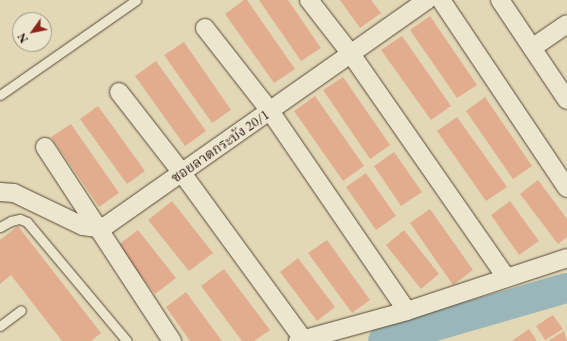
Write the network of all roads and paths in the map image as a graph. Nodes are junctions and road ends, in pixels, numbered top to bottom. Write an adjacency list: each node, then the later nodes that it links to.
1 (136, 0): 11 (lane)
2 (309, 0): 9 (street)
3 (427, 0): 9 (street, ซอยลาดกระบัง 20/1)
4 (441, 0): 16 (street)
5 (500, 0): 8 (street)
6 (567, 24): 8 (street)
7 (205, 28): 13 (street)
8 (532, 48): 12 (street)
9 (351, 54): 13 (street, ซอยลาดกระบัง 20/1); 21 (street)
10 (119, 92): 15 (street)
11 (0, 95)
12 (567, 100)
13 (270, 111): 15 (street, ซอยลาดกระบัง 20/1); 23 (street)
14 (45, 147): 19 (street)
15 (182, 173): 19 (street, ซอยลาดกระบัง 20/1); 25 (street)
16 (567, 188)
17 (0, 192): 19 (street)
18 (0, 227): 26 (lane)
19 (98, 228): 27 (street)
20 (567, 258): 21 (street)
21 (506, 277): 23 (street)
22 (21, 310): 24 (lane)
23 (407, 311): 25 (street)
24 (0, 326)
25 (300, 340)
26 (127, 341)
27 (172, 341)

